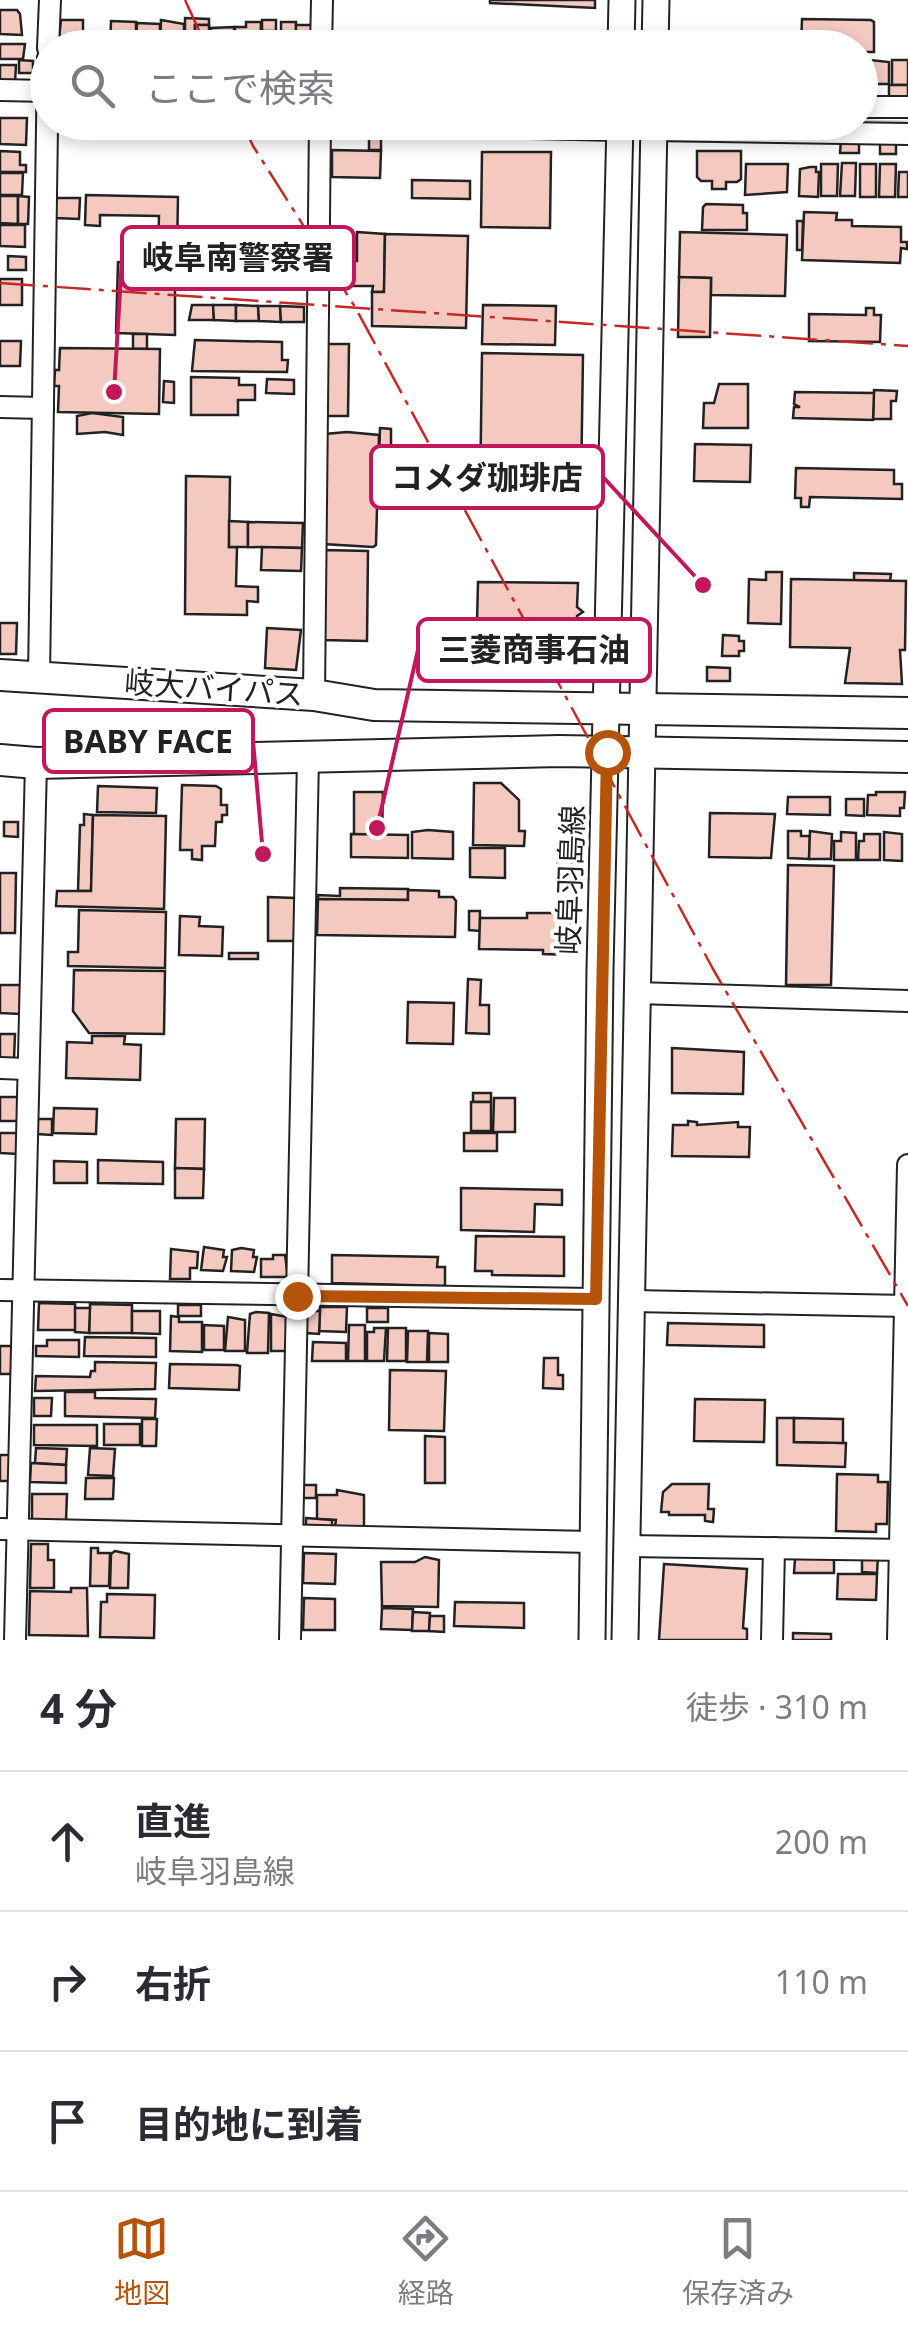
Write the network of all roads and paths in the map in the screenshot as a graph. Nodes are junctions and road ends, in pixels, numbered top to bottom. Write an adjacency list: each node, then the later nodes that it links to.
1 (50, 0): 5 (street)
2 (322, 0): 6 (street)
3 (622, 0): 7 (main road)
4 (656, 0): 8 (main road)
5 (49, 30)
6 (321, 30)
7 (621, 30)
8 (655, 30)
9 (0, 90): 10 (street)
10 (30, 91)
11 (878, 107): 12 (street)
12 (908, 107)
13 (878, 133): 14 (street)
14 (908, 134)
15 (47, 140): 20 (street)
16 (320, 140): 23 (street)
17 (620, 140): 24 (main road, 岐阜羽島線)
18 (653, 140): 25 (main road)
19 (0, 407): 20 (street)
20 (43, 408): 22 (street)
21 (0, 676): 22 (highway, 岐大バイパス)
22 (39, 677): 23 (highway, 岐大バイパス)
23 (314, 695): 24 (highway, 岐大バイパス)
24 (608, 708): 25 (highway, 岐大バイパス); 27 (main road, 岐阜羽島線)
25 (643, 708): 26 (highway, 岐大バイパス); 28 (main road)
26 (908, 712)
27 (607, 752): 28 (highway, 岐大バイパス); 29 (highway, 岐大バイパス); 41 (main road, 岐阜羽島線)
28 (643, 752): 30 (highway, 岐大バイパス); 33 (main road)
29 (308, 758): 32 (highway, 岐大バイパス); 40 (street)
30 (908, 758)
31 (0, 760): 32 (highway, 岐大バイパス)
32 (36, 763): 36 (street)
33 (636, 992): 34 (street); 42 (main road)
34 (908, 1000)
35 (0, 1068): 36 (street)
36 (28, 1068): 39 (street)
37 (908, 1166): 43 (street)
38 (0, 1290): 39 (street)
39 (24, 1291): 40 (street); 44 (street)
40 (297, 1296): 41 (street); 45 (street)
41 (596, 1299): 46 (main road, 岐阜羽島線)
42 (631, 1300): 43 (street); 47 (main road)
43 (906, 1306): 49 (street)
44 (8, 1529): 45 (street); 50 (street)
45 (292, 1536): 46 (street); 51 (street)
46 (592, 1542): 52 (main road, 岐阜羽島線)
47 (627, 1546): 48 (street); 53 (main road)
48 (774, 1548): 49 (street); 54 (street)
49 (904, 1550): 55 (street)
50 (15, 1640)
51 (290, 1640)
52 (592, 1640)
53 (625, 1640)
54 (772, 1640)
55 (898, 1640)

